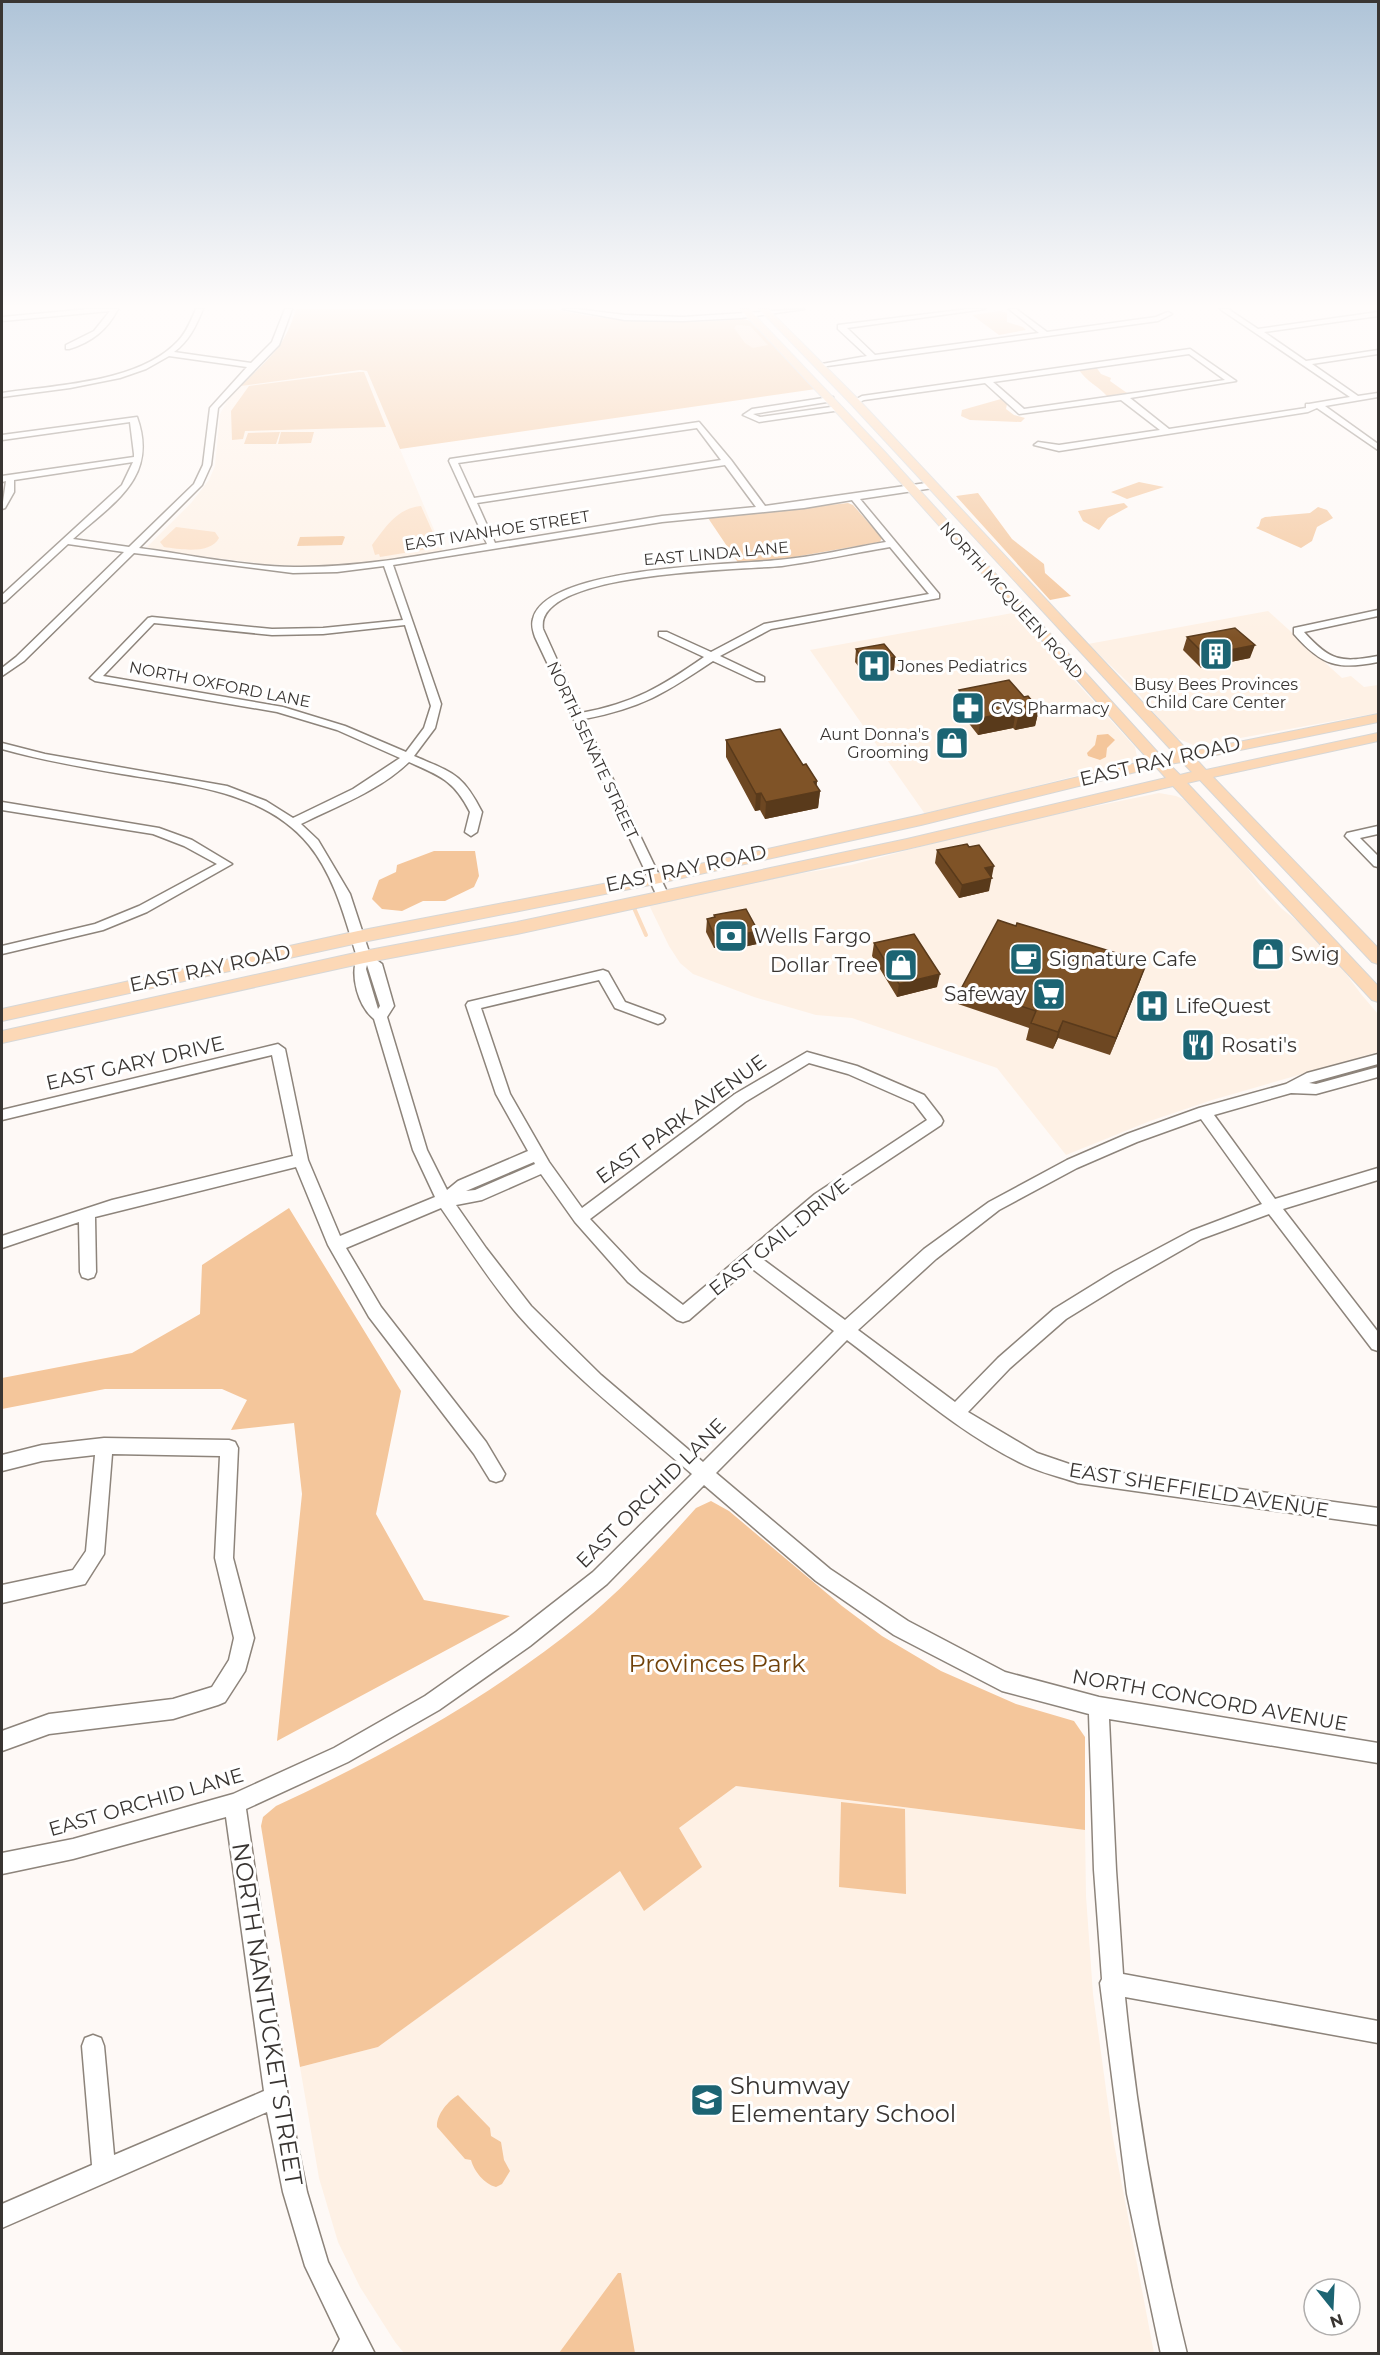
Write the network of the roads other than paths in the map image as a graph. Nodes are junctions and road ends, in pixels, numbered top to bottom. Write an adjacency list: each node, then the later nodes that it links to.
1 (213, 419): 23 (street)
2 (848, 419): 15 (main road, NORTH MCQUEEN ROAD)
3 (871, 419): 14 (main road, NORTH MCQUEEN ROAD)
4 (1151, 419): 7 (street)
5 (1244, 419): 7 (street)
6 (1337, 419): 10 (street)
7 (1167, 431): 9 (street)
8 (2, 437): 11 (street)
9 (1038, 445)
10 (1378, 448)
11 (139, 459): 13 (street); 20 (street)
12 (728, 462): 17 (street); 17 (street); 19 (street)
13 (6, 478): 18 (street)
14 (933, 485): 15 (street, EAST IVANHOE STREET); 37 (main road, NORTH MCQUEEN ROAD)
15 (912, 488): 16 (street, EAST IVANHOE STREET); 30 (main road, NORTH MCQUEEN ROAD)
16 (854, 498): 19 (street, EAST IVANHOE STREET); 21 (street)
17 (471, 501): 22 (street)
18 (2, 506)
19 (762, 509): 22 (street, EAST IVANHOE STREET)
20 (65, 541): 23 (street, EAST IVANHOE STREET); 26 (street)
21 (892, 544): 28 (street, EAST LINDA LANE); 34 (street)
22 (492, 546): 24 (street, EAST IVANHOE STREET)
23 (133, 550): 24 (street, EAST IVANHOE STREET); 35 (street)
24 (388, 563): 31 (street)
25 (2, 585): 26 (street)
26 (15, 587): 27 (street)
27 (2, 600)
28 (548, 604): 40 (street, NORTH SENATE STREET)
29 (1378, 613): 36 (street)
30 (1028, 618): 37 (main road); 46 (main road, NORTH MCQUEEN ROAD)
31 (407, 622): 45 (street); 45 (street, NORTH OXFORD LANE)
32 (663, 634): 34 (street)
33 (2, 656): 35 (street)
34 (711, 656): 39 (street); 40 (street)
35 (20, 659): 38 (street)
36 (1378, 659)
37 (1096, 660): 44 (main road, NORTH MCQUEEN ROAD)
38 (2, 673)
39 (760, 678)
40 (577, 717): 56 (street, NORTH SENATE STREET)
41 (1378, 718): 44 (main road, EAST RAY ROAD)
42 (1378, 737): 47 (main road, EAST RAY ROAD)
43 (2, 746): 51 (street, NORTH CONCORD AVENUE)
44 (1185, 756): 46 (main road, EAST RAY ROAD); 47 (main road, NORTH MCQUEEN ROAD)
45 (409, 757): 51 (street); 53 (street, NORTH OXFORD LANE)
46 (1159, 762): 48 (main road, NORTH MCQUEEN ROAD); 49 (main road, EAST RAY ROAD)
47 (1203, 775): 48 (main road, EAST RAY ROAD); 62 (main road, NORTH MCQUEEN ROAD)
48 (1177, 780): 54 (main road, EAST RAY ROAD); 58 (main road, NORTH MCQUEEN ROAD)
49 (1008, 800): 54 (main road); 56 (main road, EAST RAY ROAD)
50 (2, 806): 60 (street)
51 (293, 823): 59 (street, NORTH CONCORD AVENUE)
52 (1378, 830): 55 (street)
53 (471, 832)
54 (907, 843): 57 (main road, EAST RAY ROAD)
55 (1378, 863)
56 (655, 879): 57 (street, NORTH SENATE STREET); 59 (main road, EAST RAY ROAD)
57 (663, 896): 61 (main road, EAST RAY ROAD)
58 (1305, 918): 63 (main road); 64 (main road, NORTH MCQUEEN ROAD)
59 (358, 938): 61 (street, NORTH CONCORD AVENUE); 65 (main road, EAST RAY ROAD)
60 (2, 950)
61 (364, 957): 67 (main road, EAST RAY ROAD); 77 (street, NORTH CONCORD AVENUE)
62 (1378, 958)
63 (1378, 966)
64 (1378, 996)
65 (2, 1015)
66 (658, 1019): 75 (street)
67 (2, 1037)
68 (1378, 1059): 70 (street, EAST ORCHID LANE)
69 (1378, 1072): 70 (street, EAST ORCHID LANE)
70 (1292, 1088): 71 (street, EAST ORCHID LANE)
71 (1204, 1112): 78 (street); 85 (street, EAST ORCHID LANE)
72 (2, 1115): 74 (street, EAST GARY DRIVE)
73 (936, 1121): 80 (street, EAST PARK AVENUE); 83 (street, EAST GAIL DRIVE)
74 (301, 1160): 79 (street); 82 (street)
75 (540, 1160): 77 (street); 80 (street)
76 (1378, 1174): 78 (street)
77 (444, 1200): 82 (street); 90 (street, NORTH CONCORD AVENUE)
78 (1272, 1206): 86 (street); 87 (street)
79 (87, 1214): 81 (street); 84 (street)
80 (580, 1218): 83 (street, EAST GAIL DRIVE)
81 (2, 1242)
82 (336, 1245): 91 (street)
83 (750, 1258): 85 (street)
84 (88, 1272)
85 (846, 1330): 87 (street, EAST SHEFFIELD AVENUE); 90 (street, EAST ORCHID LANE)
86 (1378, 1344)
87 (956, 1413): 92 (street, EAST SHEFFIELD AVENUE)
88 (104, 1446): 89 (street); 93 (street); 95 (street)
89 (2, 1463)
90 (704, 1473): 94 (street, NORTH CONCORD AVENUE); 97 (street, EAST ORCHID LANE)
91 (496, 1474)
92 (1378, 1517)
93 (2, 1593)
94 (1099, 1707): 96 (street, NORTH CONCORD AVENUE); 99 (street)
95 (2, 1741)
96 (1378, 1753)
97 (235, 1804): 98 (street, EAST ORCHID LANE); 102 (street, NORTH NANTUCKET STREET)
98 (2, 1863)
99 (1111, 1983): 100 (street); 106 (street)
100 (1378, 2032)
101 (93, 2046): 103 (street)
102 (276, 2097): 103 (street); 105 (street, NORTH NANTUCKET STREET)
103 (104, 2172): 104 (street)
104 (2, 2216)
105 (354, 2350)
106 (1174, 2354)

